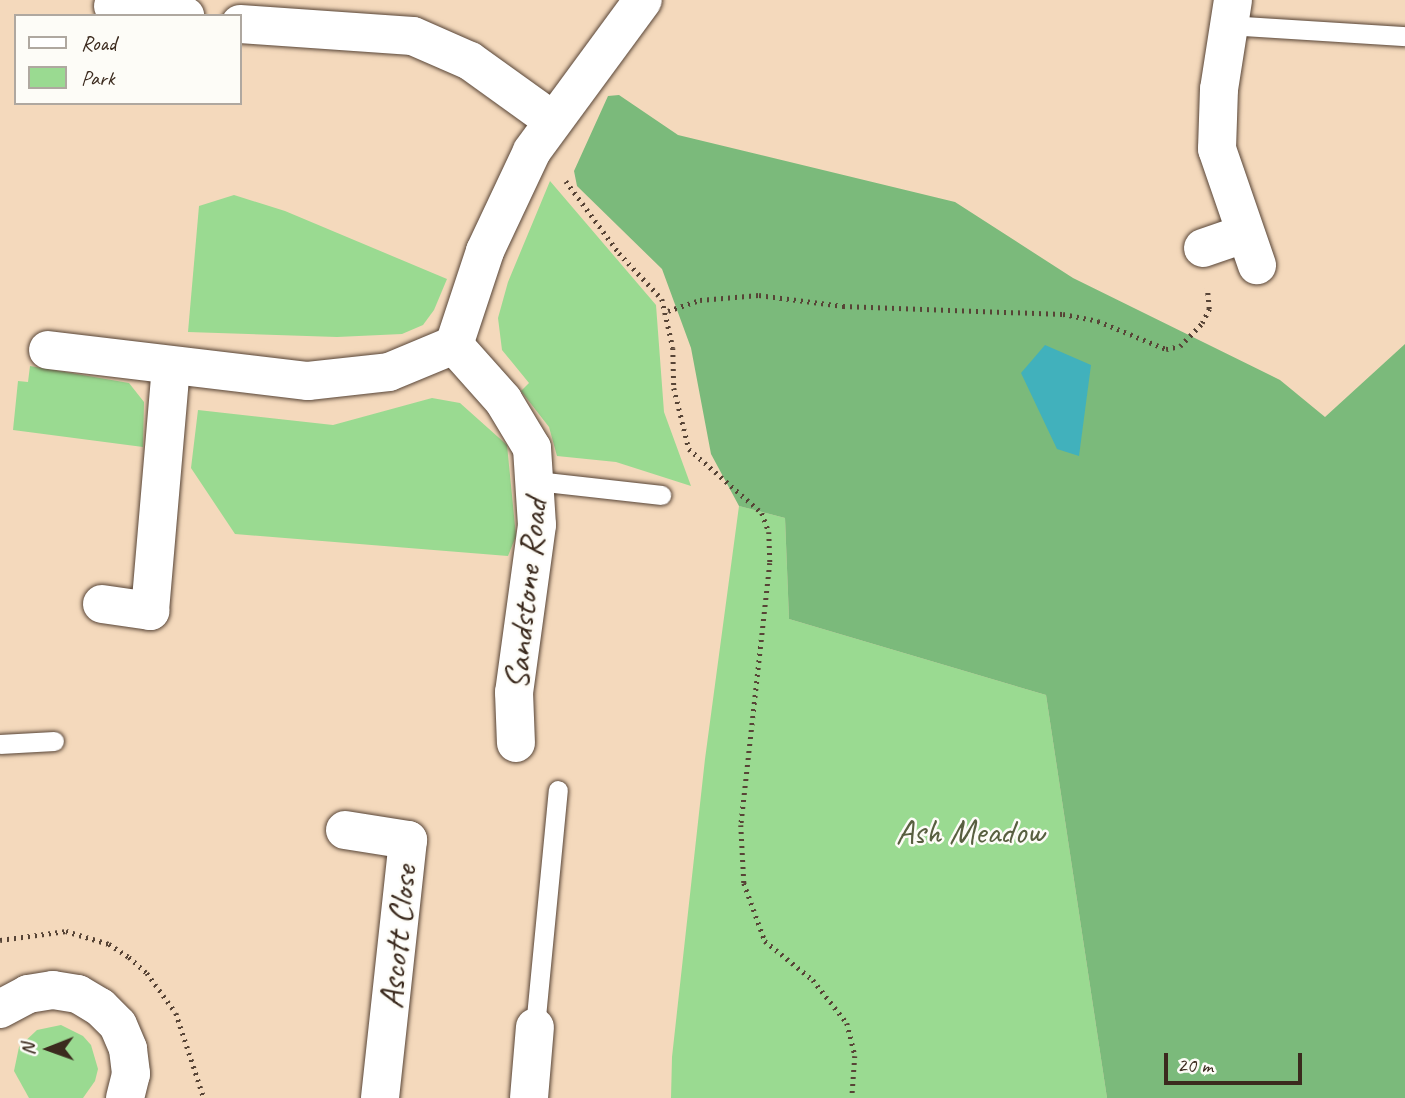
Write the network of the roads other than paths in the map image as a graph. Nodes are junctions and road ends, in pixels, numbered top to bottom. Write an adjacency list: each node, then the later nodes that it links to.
1 (643, 0): 7 (street)
2 (113, 6): 3 (street)
3 (170, 9)
4 (1231, 13): 6 (lane); 8 (street)
5 (242, 24): 7 (street)
6 (1405, 36)
7 (542, 136): 9 (street)
8 (1203, 248)
9 (454, 345): 11 (street); 12 (street, Sandstone Road)
10 (48, 350): 11 (street)
11 (171, 367): 14 (street)
12 (537, 481): 13 (lane); 16 (street, Sandstone Road)
13 (661, 495)
14 (102, 604)
15 (54, 741): 17 (lane)
16 (516, 743)
17 (0, 744)
18 (558, 790): 21 (lane)
19 (345, 830): 23 (street, Ascott Close)
20 (0, 1009): 22 (street)
21 (535, 1027): 24 (street)
22 (125, 1098)
23 (380, 1098)
24 (529, 1098)

